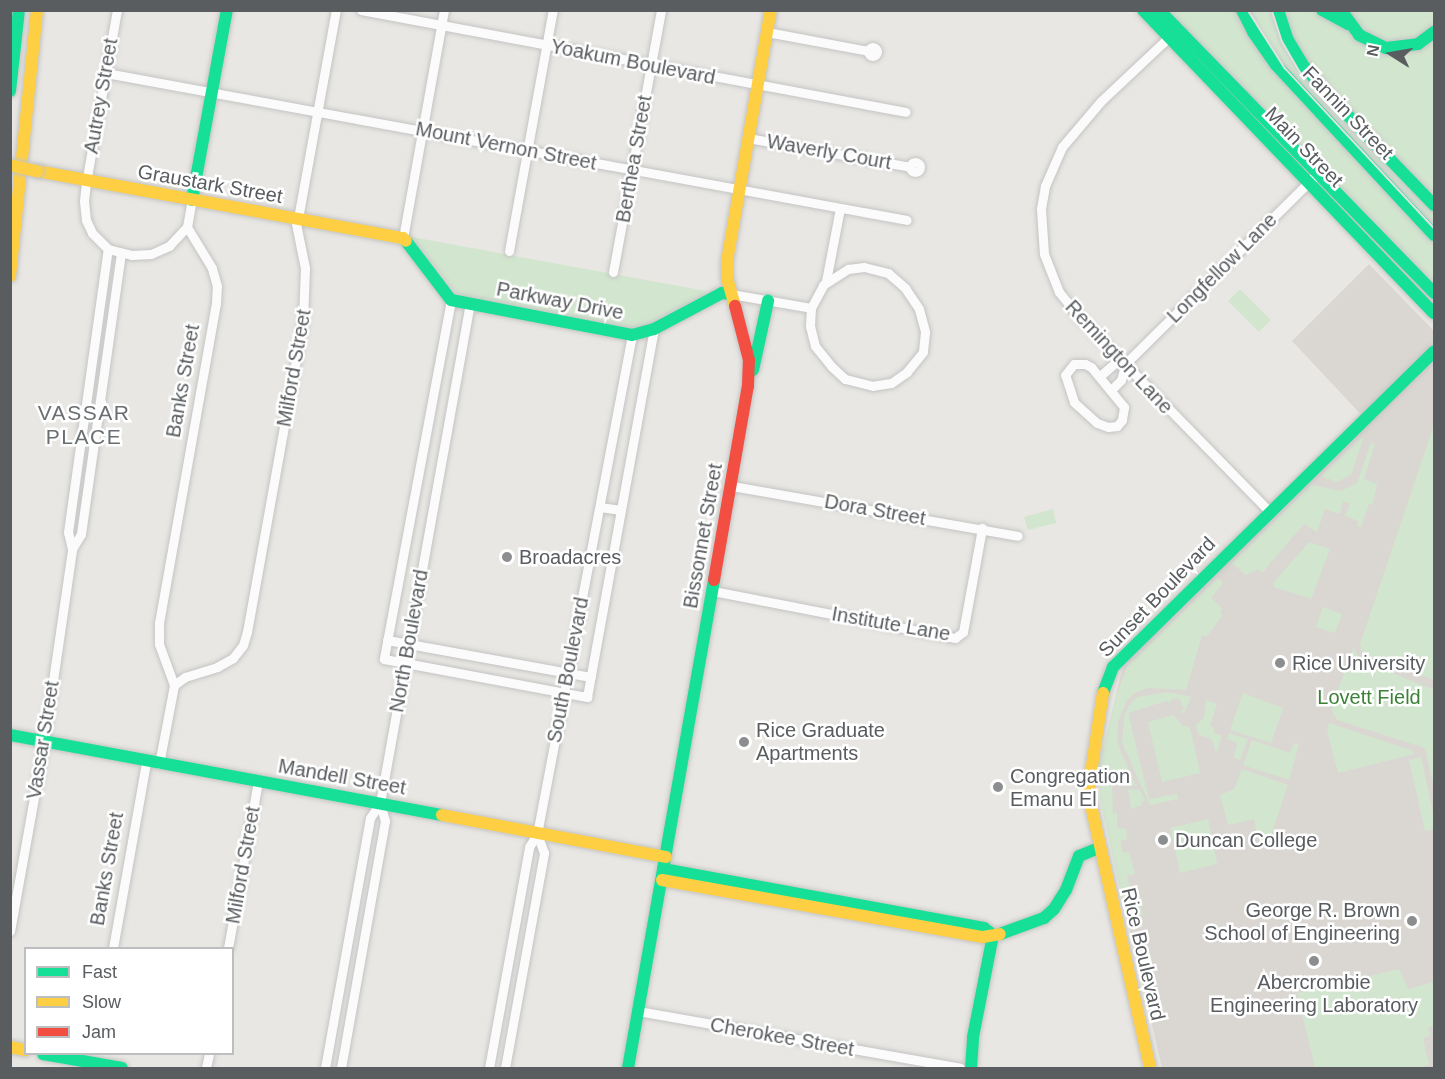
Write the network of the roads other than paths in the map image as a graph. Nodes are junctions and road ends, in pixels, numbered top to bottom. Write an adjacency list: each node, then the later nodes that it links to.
1 (19, 10): 27 (main road)
2 (37, 10): 52 (main road)
3 (117, 10): 25 (street, Autrey Street)
4 (227, 10): 28 (main road)
5 (336, 10): 29 (street, Milford Street)
6 (361, 10): 18 (street, Yoakum Boulevard)
7 (444, 10): 18 (street)
8 (554, 10): 22 (street)
9 (661, 10): 24 (street, Berthea Street)
10 (771, 10): 19 (main road, Bissonnet Street)
11 (1143, 10): 21 (main road, Main Street)
12 (1159, 10): 37 (main road, Main Street)
13 (1242, 10): 46 (main road, Fannin Street)
14 (1322, 10): 17 (main road)
15 (1341, 10): 17 (main road)
16 (1281, 14): 41 (main road, Fannin Street)
17 (1348, 24): 20 (main road)
18 (442, 26): 22 (street, Yoakum Boulevard); 31 (street)
19 (767, 32): 23 (street); 26 (main road, Bissonnet Street)
20 (1434, 32)
21 (1169, 37): 37 (main road, Main Street); 64 (street, Remington Lane)
22 (547, 45): 24 (street, Yoakum Boulevard); 33 (street)
23 (869, 51)
24 (651, 64): 26 (street, Yoakum Boulevard); 36 (street, Berthea Street)
25 (106, 73): 28 (street, Mount Vernon Street); 38 (street, Autrey Street)
26 (757, 85): 30 (street, Yoakum Boulevard); 32 (main road, Bissonnet Street)
27 (10, 91)
28 (212, 92): 29 (street, Mount Vernon Street); 40 (main road)
29 (318, 111): 31 (street, Mount Vernon Street); 43 (street, Milford Street)
30 (906, 112)
31 (422, 130): 33 (street, Mount Vernon Street); 47 (street)
32 (748, 138): 35 (street, Waverly Court); 39 (main road, Bissonnet Street)
33 (527, 151): 36 (street, Mount Vernon Street); 49 (street)
34 (10, 165): 38 (main road, Graustark Street, bridge)
35 (910, 167)
36 (632, 170): 39 (street, Mount Vernon Street); 51 (street, Berthea Street)
37 (1314, 177): 54 (main road, Main Street); 60 (main road, Main Street); 64 (street, Longfellow Lane)
38 (86, 182): 40 (main road, Graustark Street); 48 (street)
39 (739, 189): 42 (street, Mount Vernon Street); 55 (main road, Bissonnet Street)
40 (192, 200): 43 (main road, Graustark Street); 45 (street)
41 (1434, 205)
42 (840, 208): 44 (street, Mount Vernon Street); 53 (street)
43 (296, 219): 47 (main road, Graustark Street); 83 (street, Milford Street)
44 (907, 220)
45 (187, 227): 50 (street); 83 (street, Banks Street)
46 (1434, 235)
47 (403, 238): 56 (main road)
48 (108, 249): 50 (street); 76 (street, Vassar Street)
49 (509, 251)
50 (121, 253): 76 (street, Vassar Street)
51 (613, 272)
52 (10, 276)
53 (826, 281): 59 (street); 59 (street)
54 (1434, 293)
55 (731, 294): 57 (street); 61 (main road, Parkway Drive); 66 (main road, Bissonnet Street)
56 (451, 300): 58 (main road, Parkway Drive); 68 (street, North Boulevard)
57 (768, 301): 59 (street); 66 (main road)
58 (470, 303): 62 (main road, Parkway Drive); 69 (street, North Boulevard)
59 (811, 308)
60 (1434, 313)
61 (654, 328): 62 (main road, Parkway Drive); 72 (street, South Boulevard)
62 (632, 335): 71 (street, South Boulevard)
63 (1434, 352): 73 (main road, Sunset Boulevard)
64 (1126, 363): 65 (street); 67 (street); 73 (street, Remington Lane)
65 (1100, 376): 67 (street); 67 (street)
66 (748, 386): 70 (main road, Bissonnet Street)
67 (1112, 389)
68 (418, 477): 69 (street); 78 (street, North Boulevard)
69 (438, 480): 79 (street, North Boulevard)
70 (732, 486): 74 (street, Dora Street); 77 (main road, Bissonnet Street)
71 (600, 507): 72 (street); 81 (street, South Boulevard)
72 (621, 510): 82 (street, South Boulevard)
73 (1269, 512): 91 (main road, Sunset Boulevard)
74 (982, 528): 75 (street, Dora Street); 77 (street, Institute Lane)
75 (1018, 536)
76 (72, 549): 86 (street, Vassar Street)
77 (713, 591): 92 (main road, Bissonnet Street)
78 (387, 640): 79 (street); 80 (street, North Boulevard)
79 (408, 644): 80 (street, North Boulevard); 81 (street)
80 (405, 663): 84 (street); 89 (street, North Boulevard)
81 (568, 673): 82 (street); 84 (street, South Boulevard)
82 (591, 676): 84 (street, South Boulevard)
83 (174, 685): 87 (street, Banks Street)
84 (564, 693): 90 (street, South Boulevard)
85 (10, 735): 86 (main road, Mandell Street)
86 (44, 742): 87 (main road, Mandell Street); 93 (street, Vassar Street)
87 (153, 763): 88 (main road, Mandell Street); 95 (street, Banks Street)
88 (258, 781): 89 (main road, Mandell Street); 96 (street, Milford Street)
89 (380, 803): 90 (main road, Mandell Street); 101 (street, North Boulevard); 102 (street, North Boulevard)
90 (537, 834): 92 (main road, Mandell Street); 103 (street, South Boulevard); 104 (street, South Boulevard)
91 (1099, 848): 94 (main road); 108 (main road, Rice Boulevard)
92 (664, 869): 94 (main road, Mandell Street); 97 (main road, Bissonnet Street)
93 (10, 930)
94 (993, 935): 107 (main road)
95 (113, 947)
96 (228, 947)
97 (638, 1011): 105 (main road, Bissonnet Street); 106 (street, Cherokee Street)
98 (55, 1055): 99 (main road)
99 (92, 1062): 100 (main road)
100 (123, 1068)
101 (325, 1068)
102 (341, 1068)
103 (489, 1068)
104 (505, 1068)
105 (628, 1068)
106 (960, 1068)
107 (971, 1068)
108 (1150, 1068)

